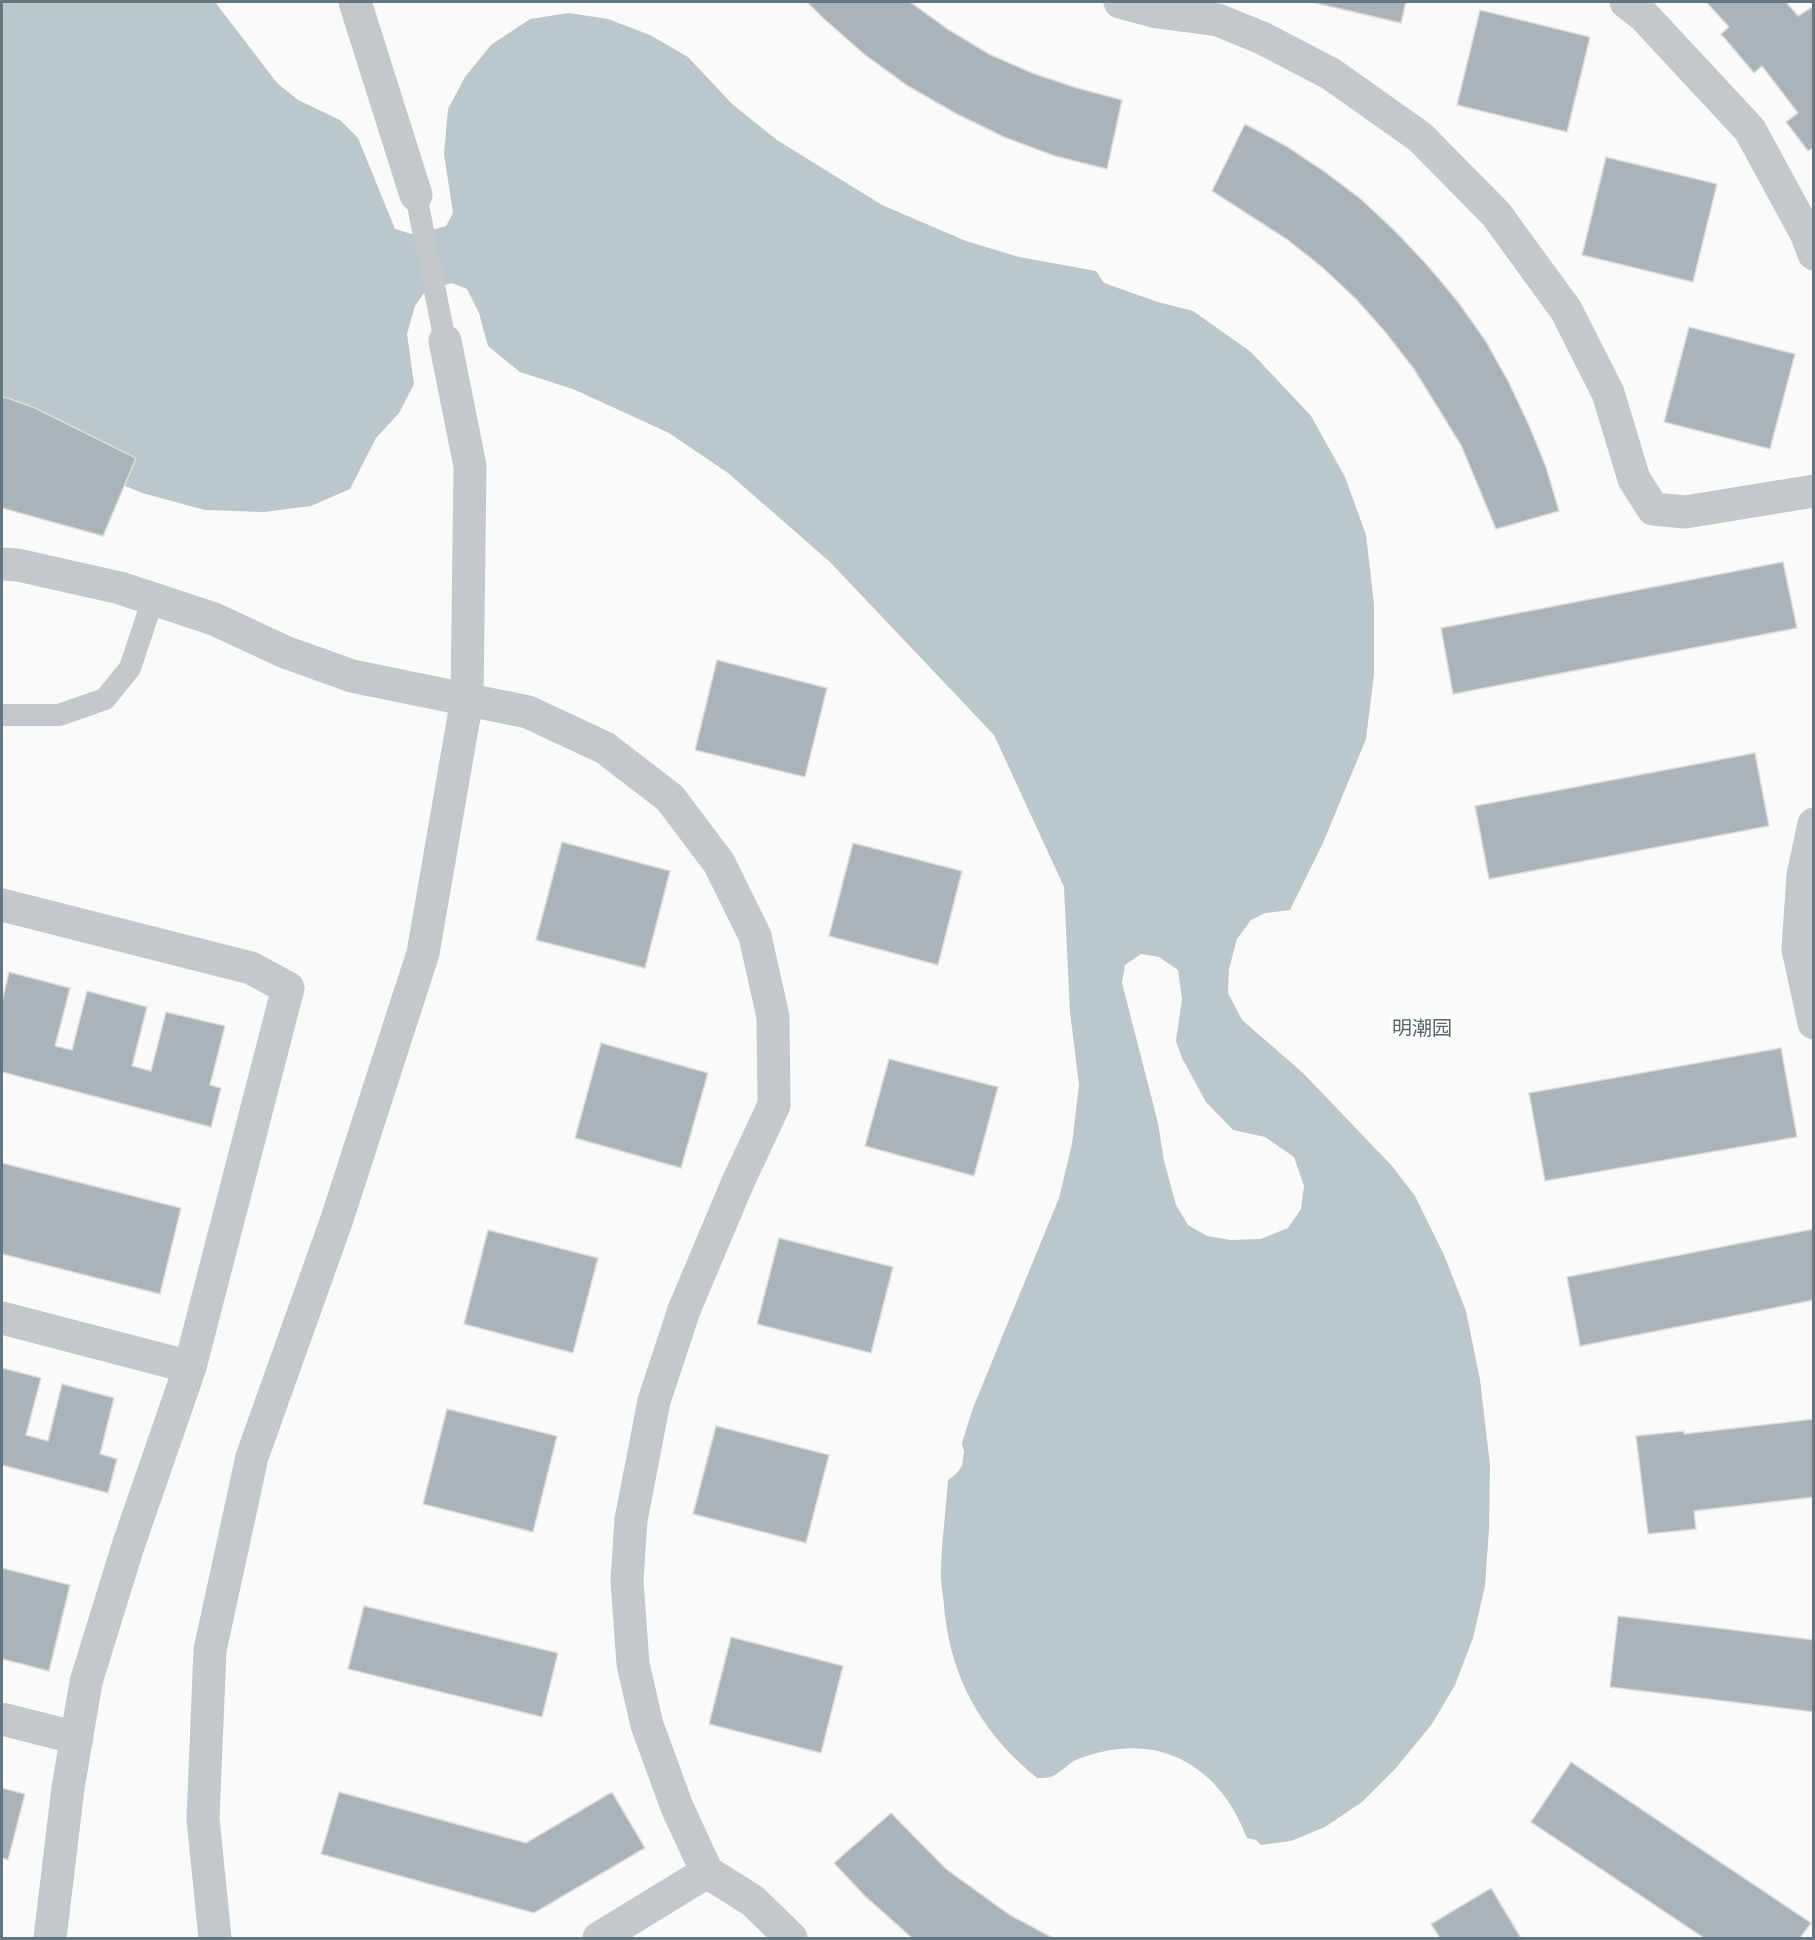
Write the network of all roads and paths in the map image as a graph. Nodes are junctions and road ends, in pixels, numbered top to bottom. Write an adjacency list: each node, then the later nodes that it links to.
1 (355, 2): 5 (street)
2 (1120, 2): 4 (street)
3 (1626, 2): 6 (street)
4 (1221, 11): 8 (street)
5 (416, 195): 7 (lane)
6 (1814, 254)
7 (445, 341): 11 (street)
8 (1814, 491)
9 (2, 564): 10 (street)
10 (153, 599): 11 (street); 12 (lane)
11 (467, 699): 20 (street); 22 (street)
12 (2, 715)
13 (1814, 824): 15 (street)
14 (2, 905): 17 (street)
15 (1814, 1023)
16 (2, 1318): 17 (street)
17 (190, 1367): 19 (street)
18 (2, 1719): 19 (street)
19 (77, 1738): 21 (street)
20 (707, 1872): 23 (street); 24 (street)
21 (50, 1938)
22 (215, 1938)
23 (599, 1938)
24 (791, 1938)

